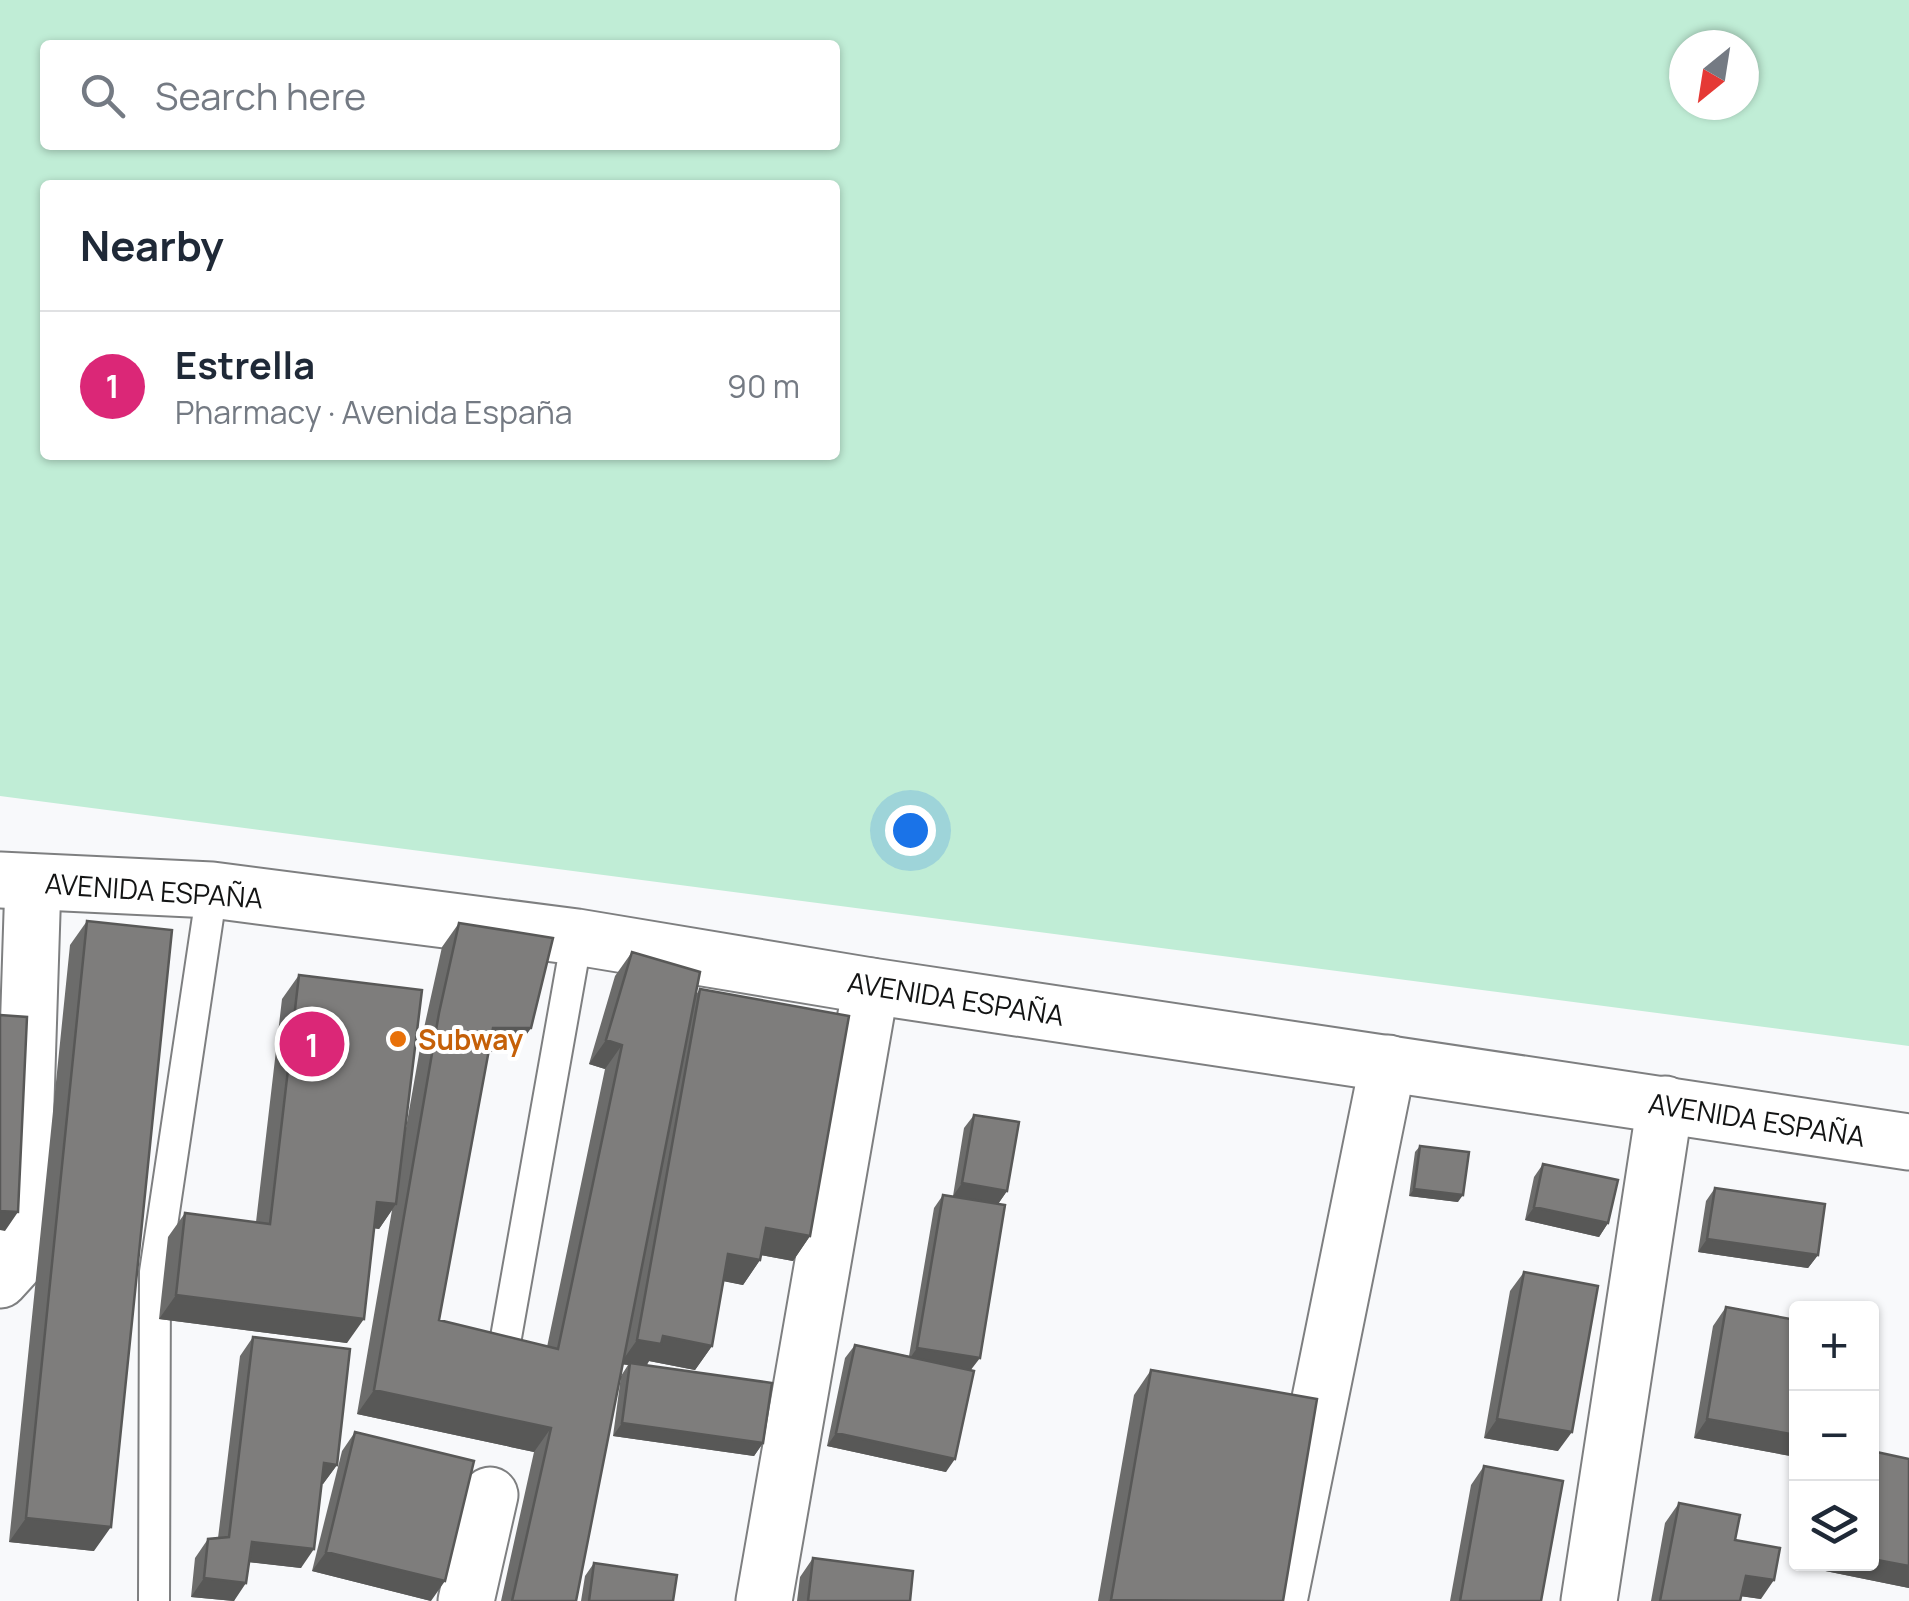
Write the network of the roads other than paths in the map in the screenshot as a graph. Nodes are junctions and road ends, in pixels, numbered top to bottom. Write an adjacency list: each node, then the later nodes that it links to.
1 (16, 881): 2 (street, AVENIDA ESPAÑA); 8 (street)
2 (212, 890): 3 (street, AVENIDA ESPAÑA); 11 (lane)
3 (576, 937): 4 (street, AVENIDA ESPAÑA); 9 (lane)
4 (871, 986): 5 (street, AVENIDA ESPAÑA); 13 (street)
5 (1388, 1063): 6 (street, AVENIDA ESPAÑA); 14 (street)
6 (1665, 1104): 7 (street, AVENIDA ESPAÑA); 15 (street)
7 (1909, 1142)
8 (0, 1280)
9 (504, 1343)
10 (490, 1495): 12 (street)
11 (154, 1601)
12 (466, 1601)
13 (764, 1601)
14 (1280, 1601)
15 (1589, 1601)

